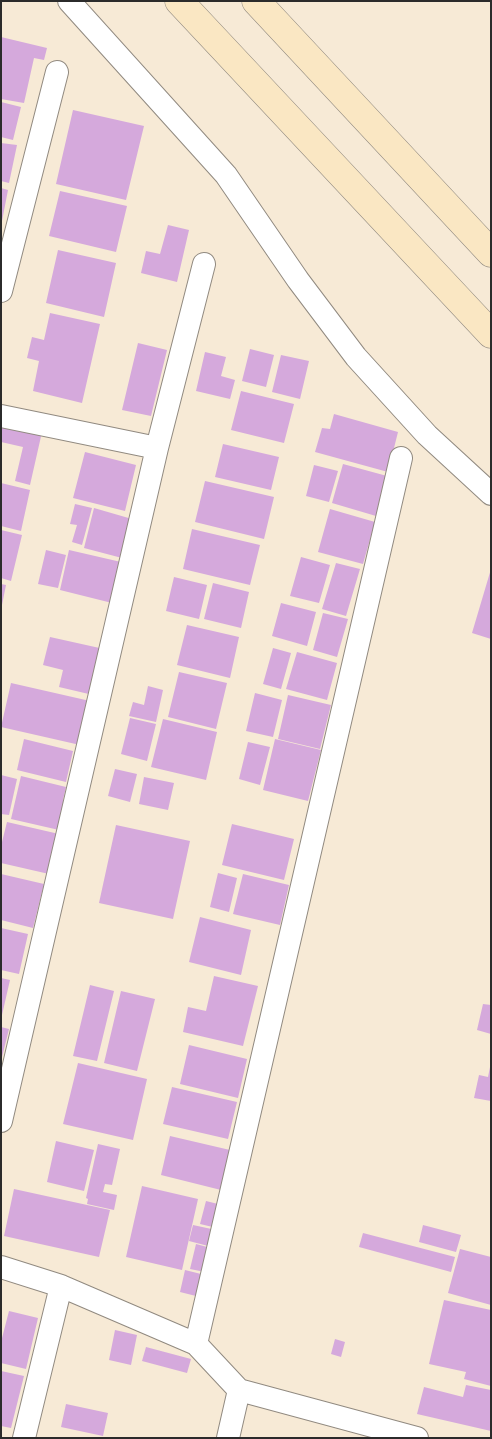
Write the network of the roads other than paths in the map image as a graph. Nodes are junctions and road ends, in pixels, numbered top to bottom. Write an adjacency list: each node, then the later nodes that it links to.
1 (69, 1): 12 (street)
2 (178, 1): 8 (main road)
3 (256, 1): 5 (main road)
4 (57, 72): 7 (street)
5 (491, 253)
6 (204, 264): 10 (street)
7 (1, 291)
8 (491, 334)
9 (1, 416): 10 (street)
10 (157, 448): 13 (street)
11 (401, 458): 16 (street)
12 (491, 494)
13 (1, 1121)
14 (1, 1267): 15 (street)
15 (60, 1286): 16 (street); 18 (street)
16 (196, 1344): 17 (street)
17 (239, 1390): 19 (street); 20 (street)
18 (24, 1438)
19 (228, 1438)
20 (416, 1438)

